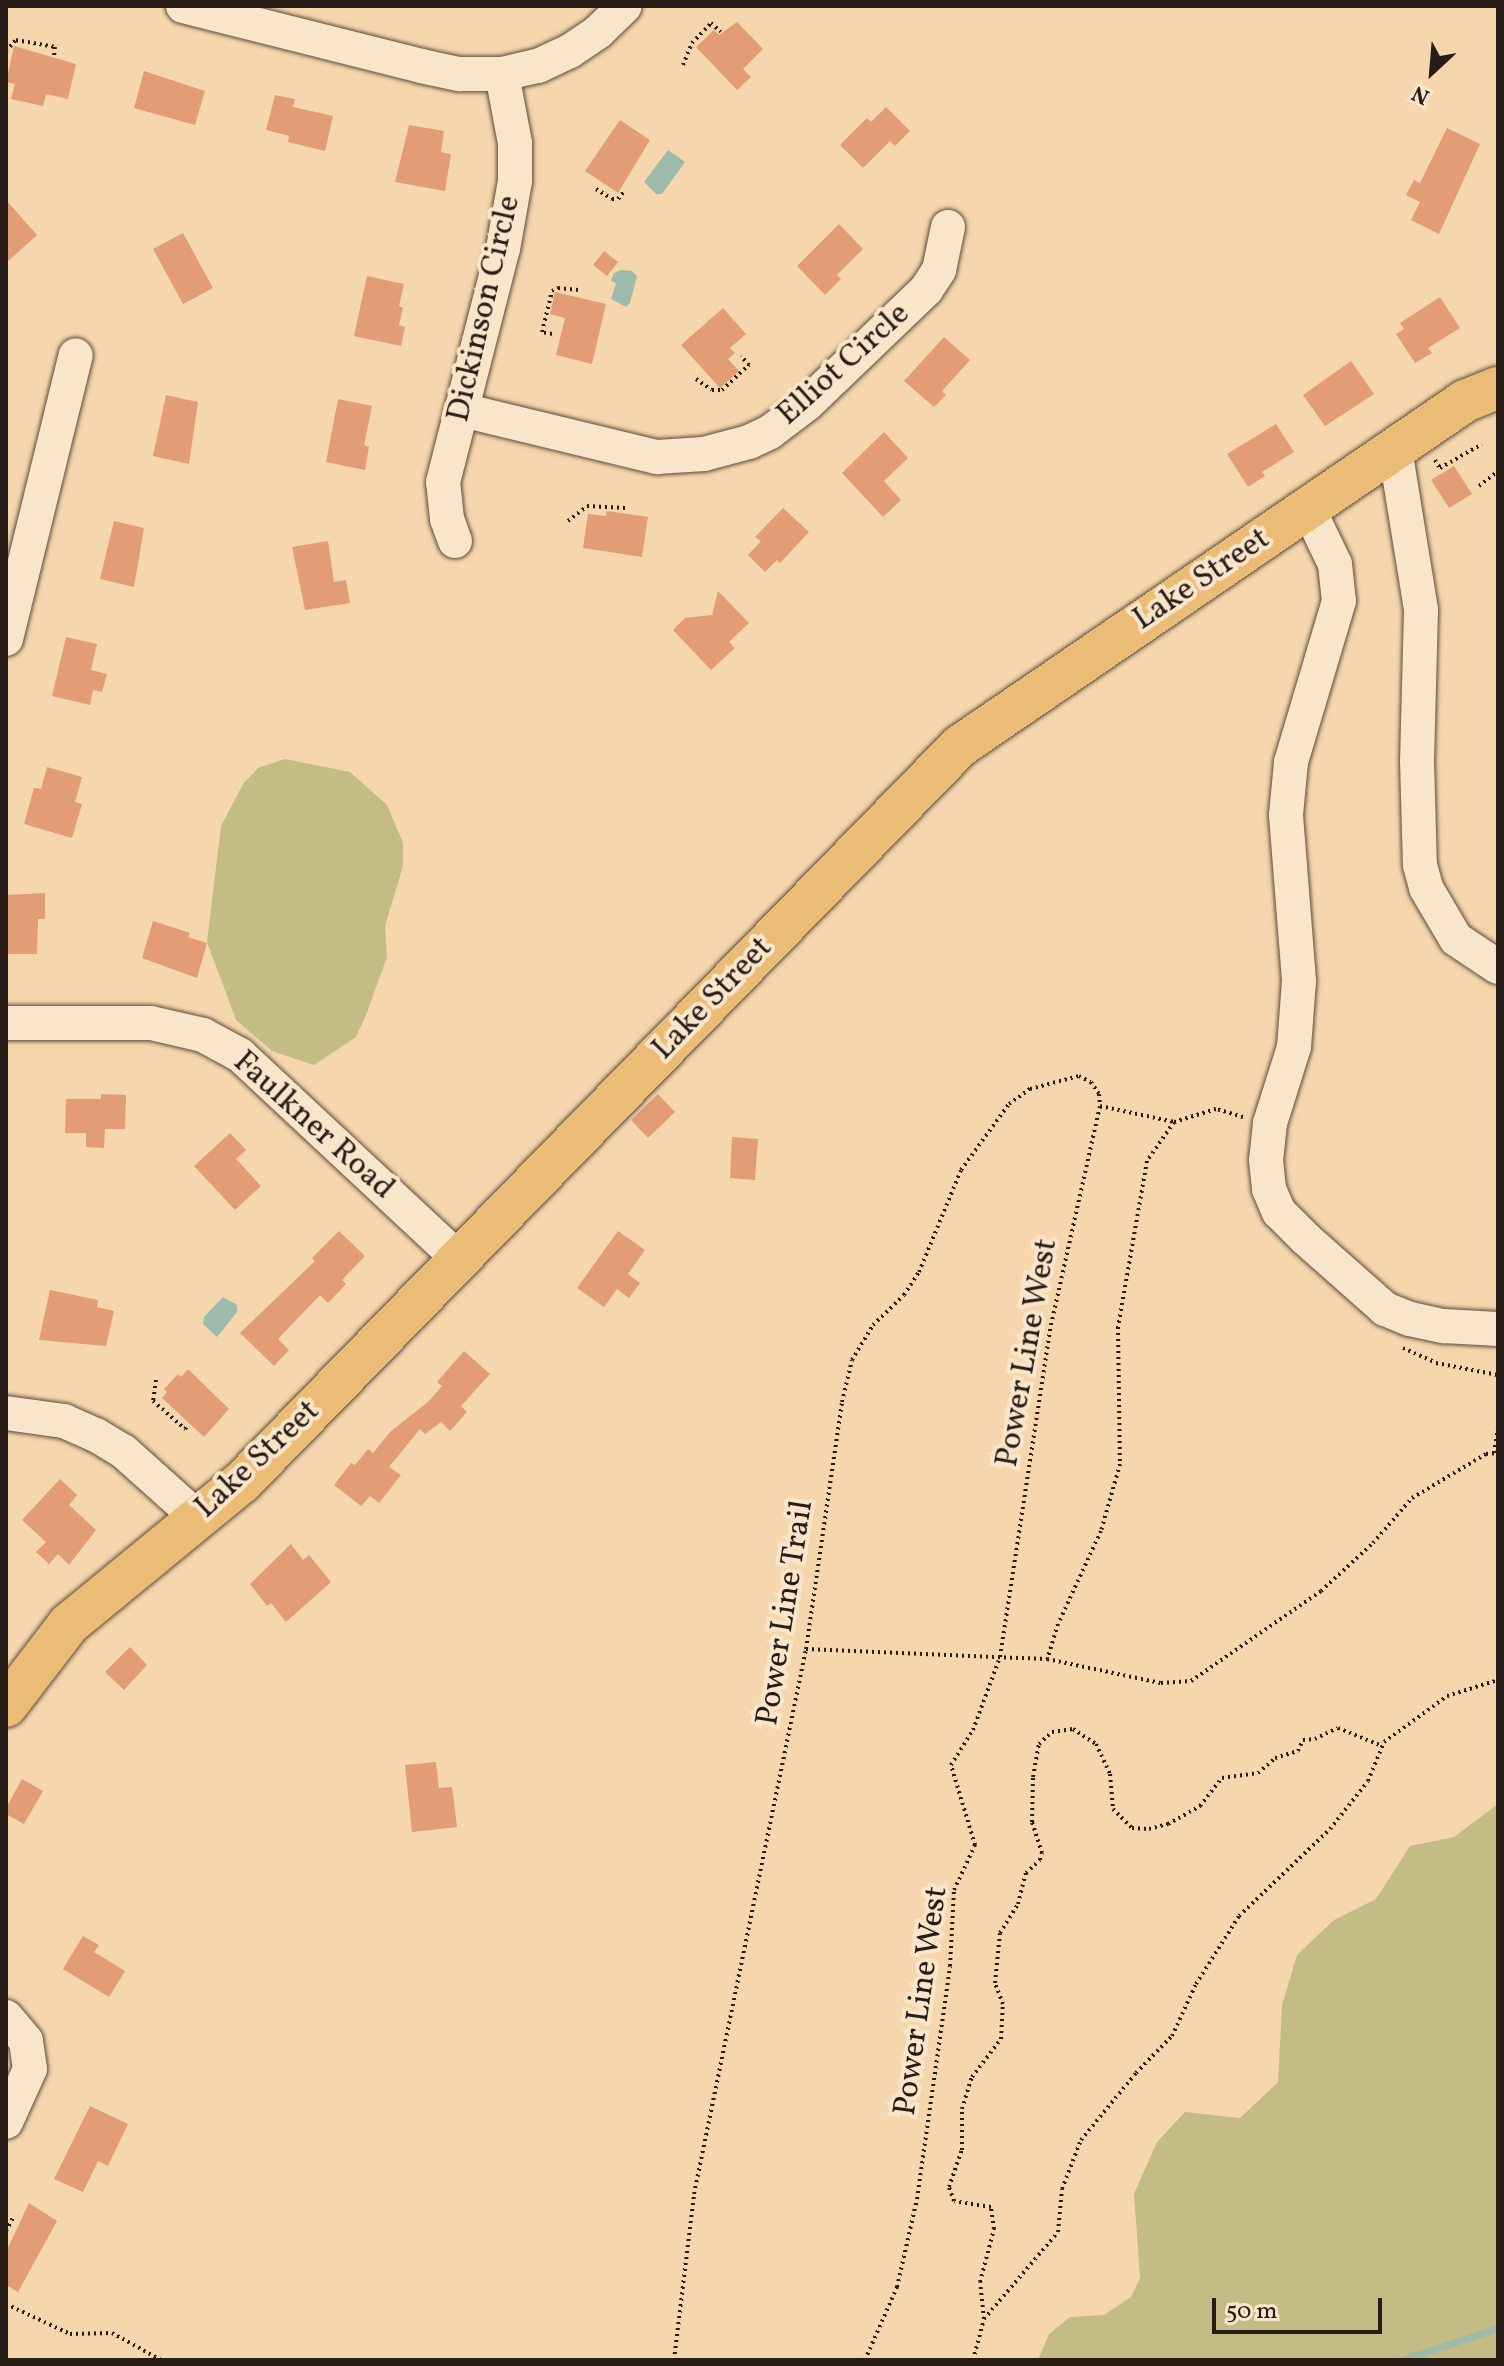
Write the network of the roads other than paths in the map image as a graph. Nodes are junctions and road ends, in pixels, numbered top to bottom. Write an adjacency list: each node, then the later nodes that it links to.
1 (183, 6): 3 (street)
2 (625, 6): 3 (street)
3 (502, 74): 7 (street, Dickinson Circle)
4 (948, 227): 7 (street, Elliot Circle)
5 (76, 355): 11 (street)
6 (1498, 388): 8 (main road, Lake Street)
7 (462, 410): 10 (street, Dickinson Circle)
8 (1395, 449): 9 (main road, Lake Street); 12 (street)
9 (1308, 508): 14 (main road, Lake Street); 15 (street)
10 (455, 541)
11 (6, 639)
12 (1498, 967)
13 (6, 1023): 14 (street, Faulkner Road)
14 (459, 1259): 17 (main road, Lake Street)
15 (1498, 1329)
16 (6, 1413): 17 (street)
17 (198, 1518): 18 (main road, Lake Street)
18 (6, 1706)
19 (6, 2017): 20 (street)
20 (6, 2122)

